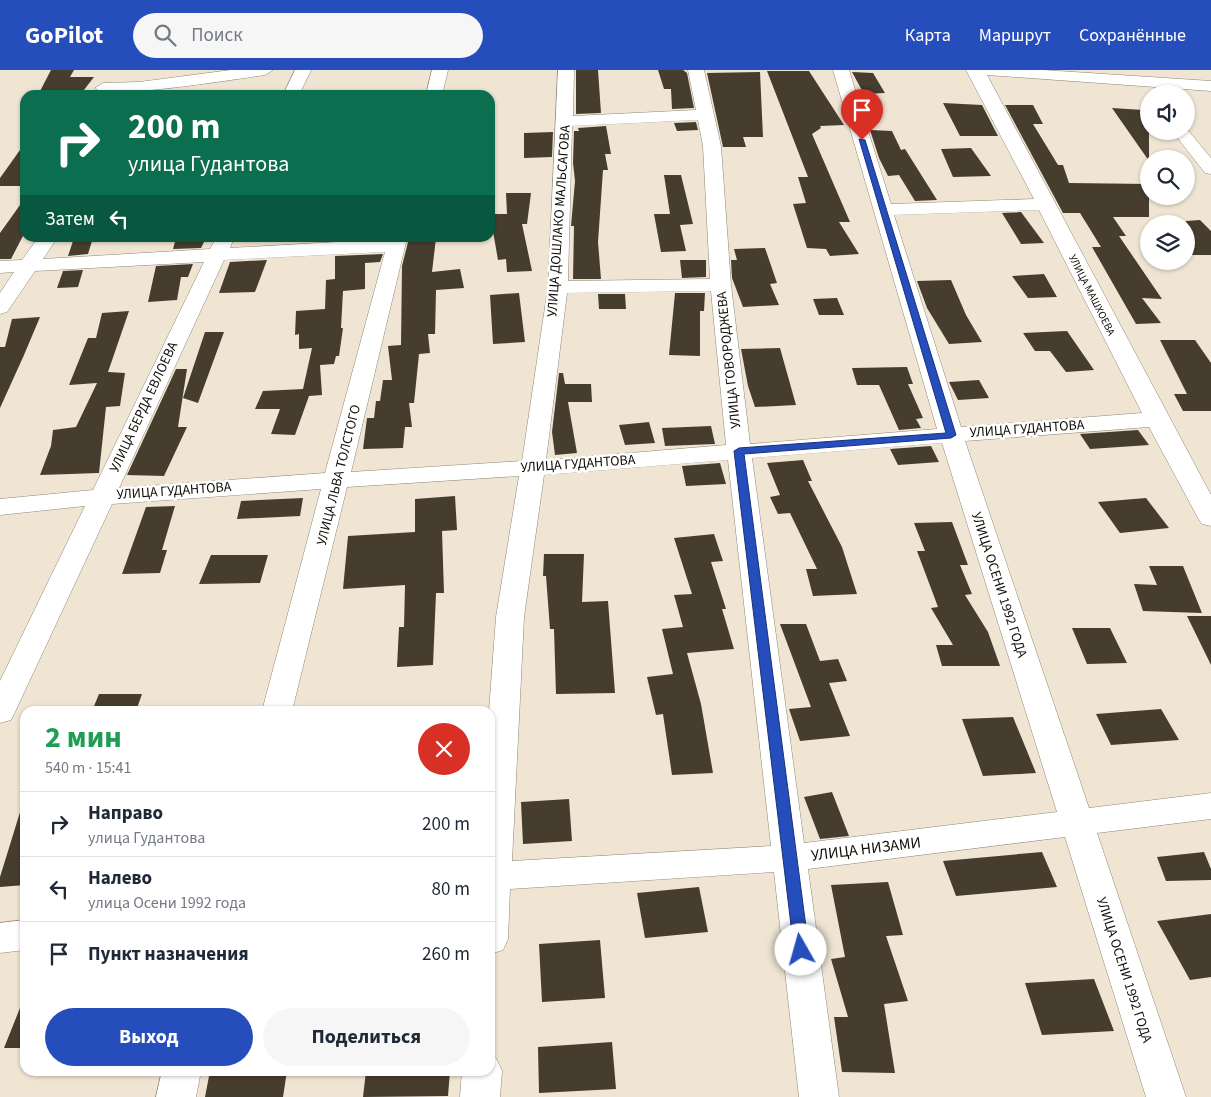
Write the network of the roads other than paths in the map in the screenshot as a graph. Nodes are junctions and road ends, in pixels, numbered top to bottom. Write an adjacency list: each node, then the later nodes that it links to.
1 (104, 70): 12 (street)
2 (265, 70): 13 (street)
3 (303, 70): 14 (street)
4 (440, 70): 15 (street)
5 (566, 70): 17 (street, УЛИЦА ДОШЛАКО МАЛЬСАГОВА)
6 (696, 70): 16 (street, УЛИЦА ГОВОРОДЖЕВА)
7 (842, 70): 21 (street, УЛИЦА ОСЕНИ 1992 ГОДА)
8 (975, 70): 9 (street); 20 (street, УЛИЦА МАШХОЕВА)
9 (1140, 81): 10 (street); 11 (street)
10 (1143, 85)
11 (1211, 86)
12 (104, 90)
13 (122, 90)
14 (293, 90)
15 (435, 90)
16 (706, 115): 17 (street); 28 (street, УЛИЦА ГОВОРОДЖЕВА)
17 (566, 120): 29 (street, УЛИЦА ДОШЛАКО МАЛЬСАГОВА)
18 (1187, 140): 19 (street)
19 (1211, 169)
20 (1045, 204): 21 (street); 31 (street, УЛИЦА МАШХОЕВА)
21 (882, 210): 32 (street, УЛИЦА ОСЕНИ 1992 ГОДА)
22 (44, 242): 26 (street)
23 (363, 242): 25 (street)
24 (398, 242): 35 (street, УЛИЦА ЛЬВА ТОЛСТОГО)
25 (221, 246): 26 (street); 36 (street, УЛИЦА БЕРДА ЕВЛОЕВА)
26 (28, 266): 27 (street); 30 (street)
27 (0, 267)
28 (721, 285): 29 (street); 33 (street, УЛИЦА ГОВОРОДЖЕВА)
29 (558, 287): 34 (street, УЛИЦА ДОШЛАКО МАЛЬСАГОВА)
30 (0, 308)
31 (1157, 419): 32 (street, УЛИЦА ГУДАНТОВА); 38 (street, УЛИЦА МАШХОЕВА)
32 (951, 435): 33 (street, УЛИЦА ГУДАНТОВА); 42 (street, УЛИЦА ОСЕНИ 1992 ГОДА)
33 (739, 451): 34 (street, УЛИЦА ГУДАНТОВА); 44 (street, УЛИЦА ГОВОРОДЖЕВА)
34 (533, 468): 35 (street, УЛИЦА ГУДАНТОВА); 43 (street, УЛИЦА ДОШЛАКО МАЛЬСАГОВА)
35 (338, 480): 36 (street, УЛИЦА ГУДАНТОВА); 39 (street, УЛИЦА ЛЬВА ТОЛСТОГО)
36 (102, 496): 37 (street, УЛИЦА ГУДАНТОВА); 40 (street, УЛИЦА БЕРДА ЕВЛОЕВА)
37 (0, 507)
38 (1211, 518)
39 (278, 706)
40 (0, 712)
41 (1211, 806): 42 (street, УЛИЦА НИЗАМИ)
42 (1076, 823): 44 (street, УЛИЦА НИЗАМИ); 53 (street, УЛИЦА ОСЕНИ 1992 ГОДА)
43 (495, 833)
44 (790, 858): 45 (street, УЛИЦА НИЗАМИ); 52 (street, УЛИЦА ГОВОРОДЖЕВА)
45 (495, 876)
46 (20, 936): 47 (street)
47 (0, 938)
48 (181, 1076): 50 (street)
49 (482, 1076): 51 (street)
50 (176, 1097)
51 (480, 1097)
52 (819, 1097)
53 (1166, 1097)

